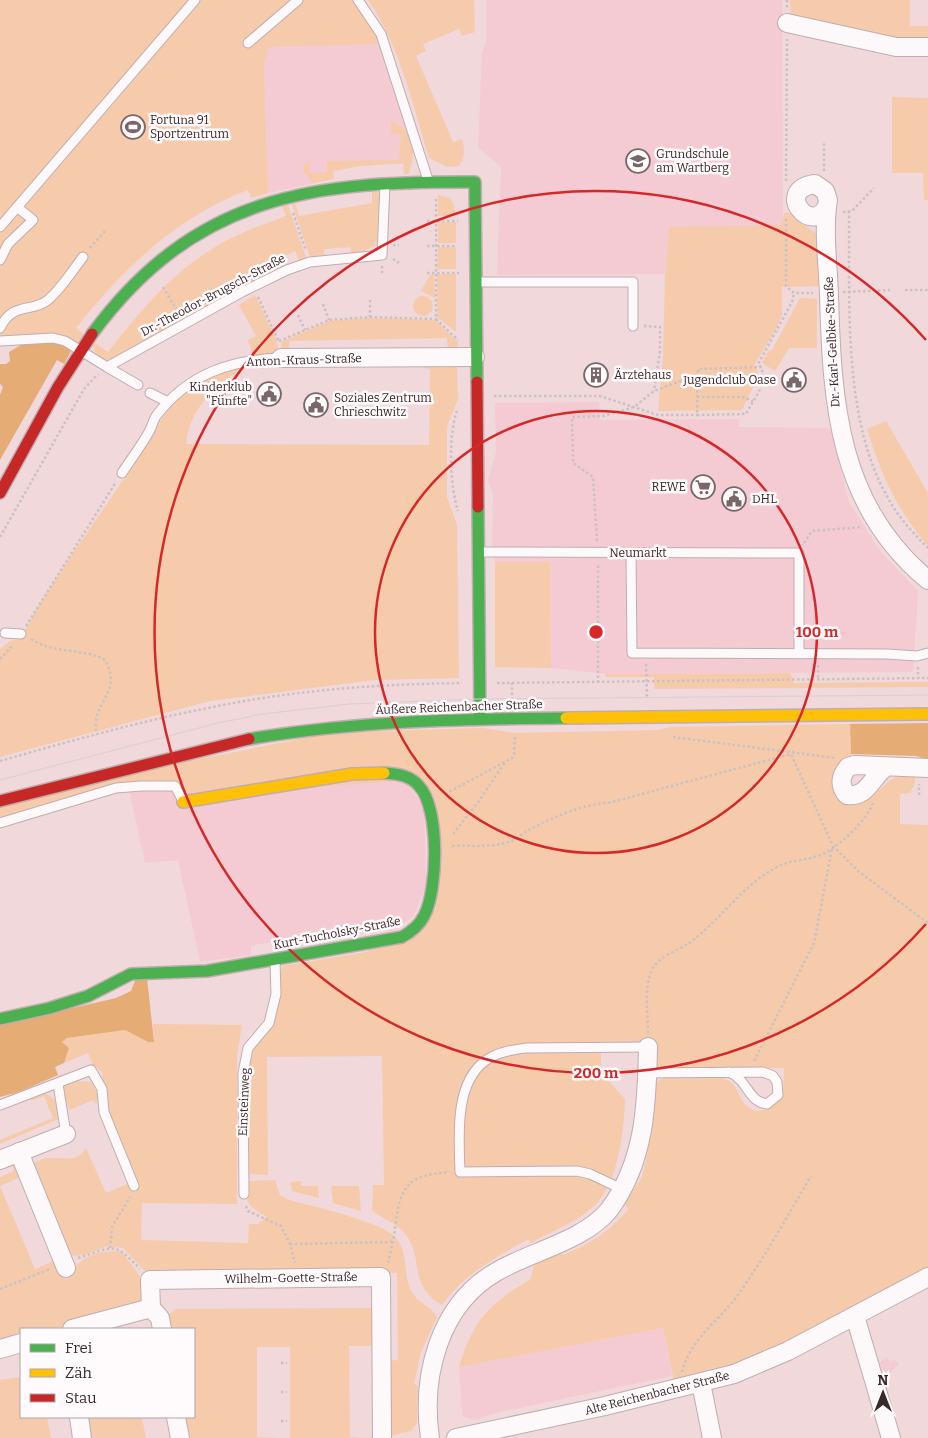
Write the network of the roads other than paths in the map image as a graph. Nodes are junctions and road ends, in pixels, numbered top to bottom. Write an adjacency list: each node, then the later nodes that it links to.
1 (195, 0): 10 (lane)
2 (298, 0): 5 (lane)
3 (358, 0): 7 (lane)
4 (787, 23): 6 (street)
5 (248, 43)
6 (928, 47)
7 (428, 181): 8 (street); 16 (street)
8 (385, 183): 20 (street); 23 (lane, Dr.-Theodor-Brugsch-Straße)
9 (827, 206): 11 (street); 11 (street); 12 (street, Dr.-Karl-Gelbke-Straße)
10 (17, 207): 13 (lane); 15 (lane)
11 (809, 217): 12 (street)
12 (827, 226): 31 (street, Dr.-Karl-Gelbke-Straße)
13 (0, 227)
14 (83, 257): 18 (lane)
15 (0, 260)
16 (476, 282): 17 (lane); 21 (street)
17 (633, 326)
18 (0, 328)
19 (0, 341): 20 (lane)
20 (81, 352): 23 (lane); 28 (street)
21 (475, 357): 22 (street, Anton-Kraus-Straße); 29 (street)
22 (281, 358): 26 (lane, Anton-Kraus-Straße)
23 (107, 367): 24 (lane)
24 (138, 386)
25 (150, 393): 26 (lane)
26 (168, 402): 27 (lane, Anton-Kraus-Straße)
27 (122, 473)
28 (0, 493)
29 (478, 552): 30 (lane, Neumarkt); 37 (street)
30 (631, 553): 35 (lane); 35 (lane, Neumarkt)
31 (928, 580)
32 (5, 633): 33 (lane)
33 (22, 633)
34 (928, 653): 35 (lane)
35 (799, 654)
36 (928, 714): 37 (street, Äußere Reichenbacher Straße)
37 (480, 718): 40 (street, Äußere Reichenbacher Straße)
38 (886, 767): 39 (street)
39 (928, 768)
40 (0, 801)
41 (183, 802): 42 (lane); 43 (street, Kurt-Tucholsky-Straße)
42 (0, 824)
43 (275, 959): 44 (street, Kurt-Tucholsky-Straße); 55 (lane, Einsteinweg)
44 (0, 1019)
45 (648, 1047): 47 (street); 54 (lane)
46 (729, 1072): 46 (lane); 47 (lane)
47 (648, 1073): 54 (street)
48 (58, 1084): 49 (lane); 50 (lane); 53 (lane)
49 (0, 1105)
50 (66, 1134): 51 (street)
51 (19, 1152): 52 (street); 56 (street)
52 (0, 1160)
53 (134, 1186)
54 (622, 1190): 70 (street)
55 (244, 1194)
56 (66, 1268)
57 (928, 1277): 59 (street, Alte Reichenbacher Straße)
58 (151, 1308): 60 (street); 61 (street); 69 (street, Wilhelm-Goette-Straße)
59 (855, 1316): 64 (street, Alte Reichenbacher Straße); 73 (street)
60 (76, 1328)
61 (162, 1328)
62 (20, 1343): 63 (street)
63 (0, 1349)
64 (701, 1383): 71 (street, Alte Reichenbacher Straße); 72 (street)
65 (78, 1418): 67 (street)
66 (176, 1418): 68 (street)
67 (82, 1438)
68 (180, 1438)
69 (382, 1438)
70 (430, 1438)
71 (456, 1438)
72 (712, 1438)
73 (891, 1438)

